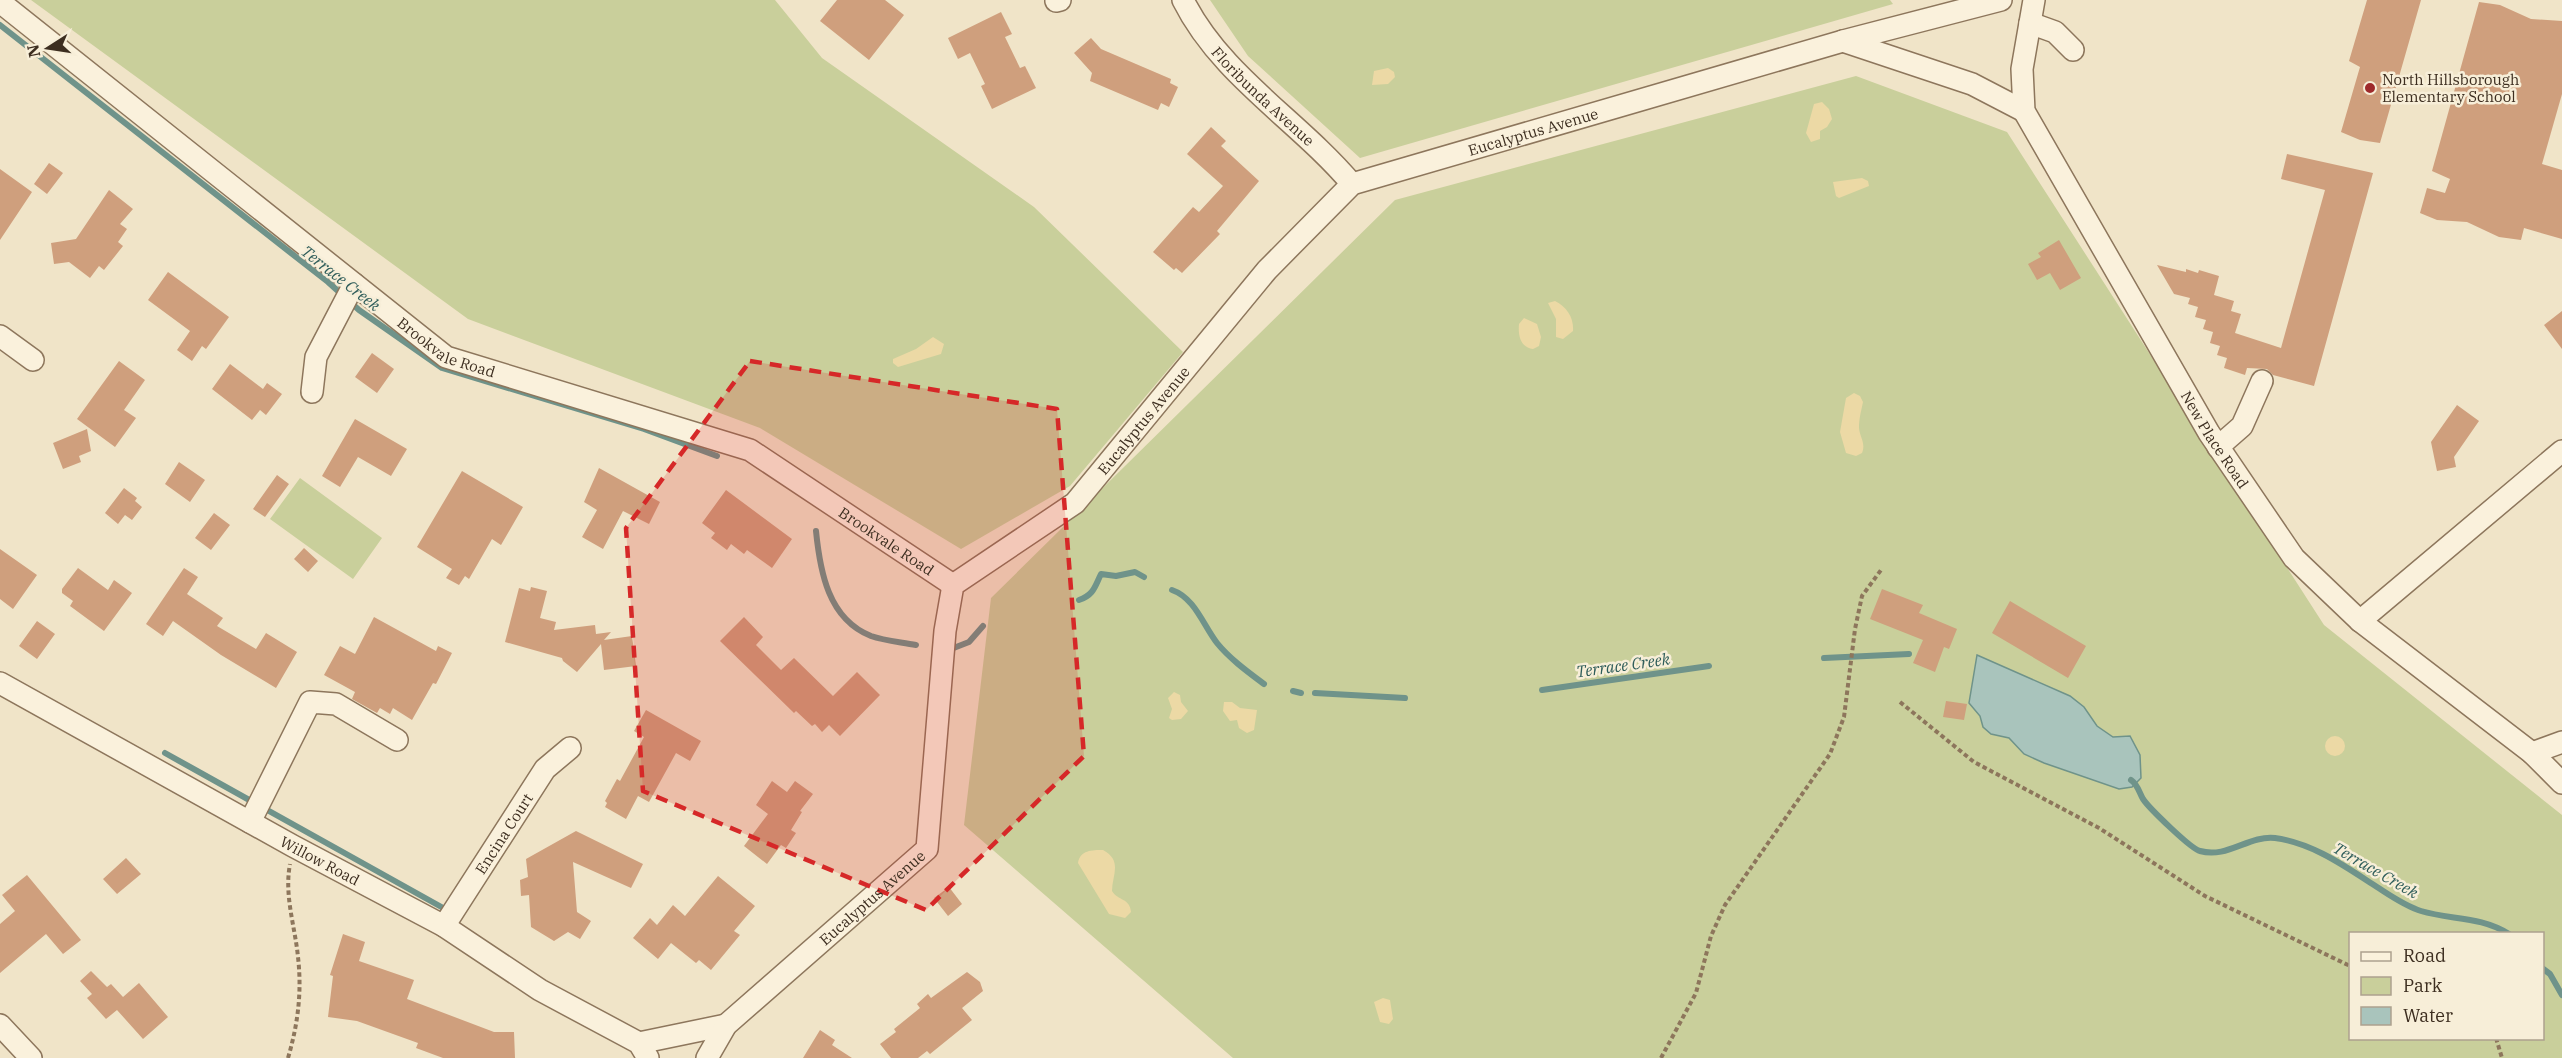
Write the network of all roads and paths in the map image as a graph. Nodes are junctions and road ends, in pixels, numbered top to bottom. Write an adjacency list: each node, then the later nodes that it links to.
1 (1183, 0): 9 (street, Floribunda Avenue)
2 (2001, 0): 6 (street, Eucalyptus Avenue)
3 (2034, 0): 5 (street, New Place Road)
4 (0, 2): 10 (street, Brookvale Road)
5 (2030, 24): 7 (street); 8 (street, New Place Road)
6 (1843, 41): 8 (street); 9 (street, Eucalyptus Avenue)
7 (2073, 50)
8 (2024, 111): 15 (street, New Place Road)
9 (1352, 184): 18 (street, Eucalyptus Avenue)
10 (353, 285): 14 (street); 18 (street, Brookvale Road)
11 (0, 336): 12 (street)
12 (33, 360)
13 (2262, 381): 15 (street)
14 (312, 392)
15 (2218, 447): 19 (street, New Place Road)
16 (2562, 450): 19 (street)
17 (1881, 570): 38 (path)
18 (953, 585): 32 (street, Eucalyptus Avenue)
19 (2360, 621): 25 (street, New Place Road)
20 (0, 683): 27 (street, Willow Road)
21 (1899, 702): 30 (path)
22 (397, 740): 27 (street)
23 (2562, 742): 25 (street)
24 (570, 748): 29 (street, Encina Court)
25 (2532, 753): 26 (street, New Place Road)
26 (2562, 783)
27 (255, 812): 28 (street, Willow Road)
28 (293, 846): 29 (street, Willow Road); 36 (path)
29 (444, 926): 34 (street, Willow Road)
30 (2349, 966)
31 (0, 1025): 35 (street)
32 (726, 1025): 34 (street, Willow Road); 37 (street, Eucalyptus Avenue)
33 (2497, 1040): 39 (path)
34 (643, 1050)
35 (31, 1058)
36 (288, 1058)
37 (707, 1058)
38 (1661, 1058)
39 (2502, 1058)

